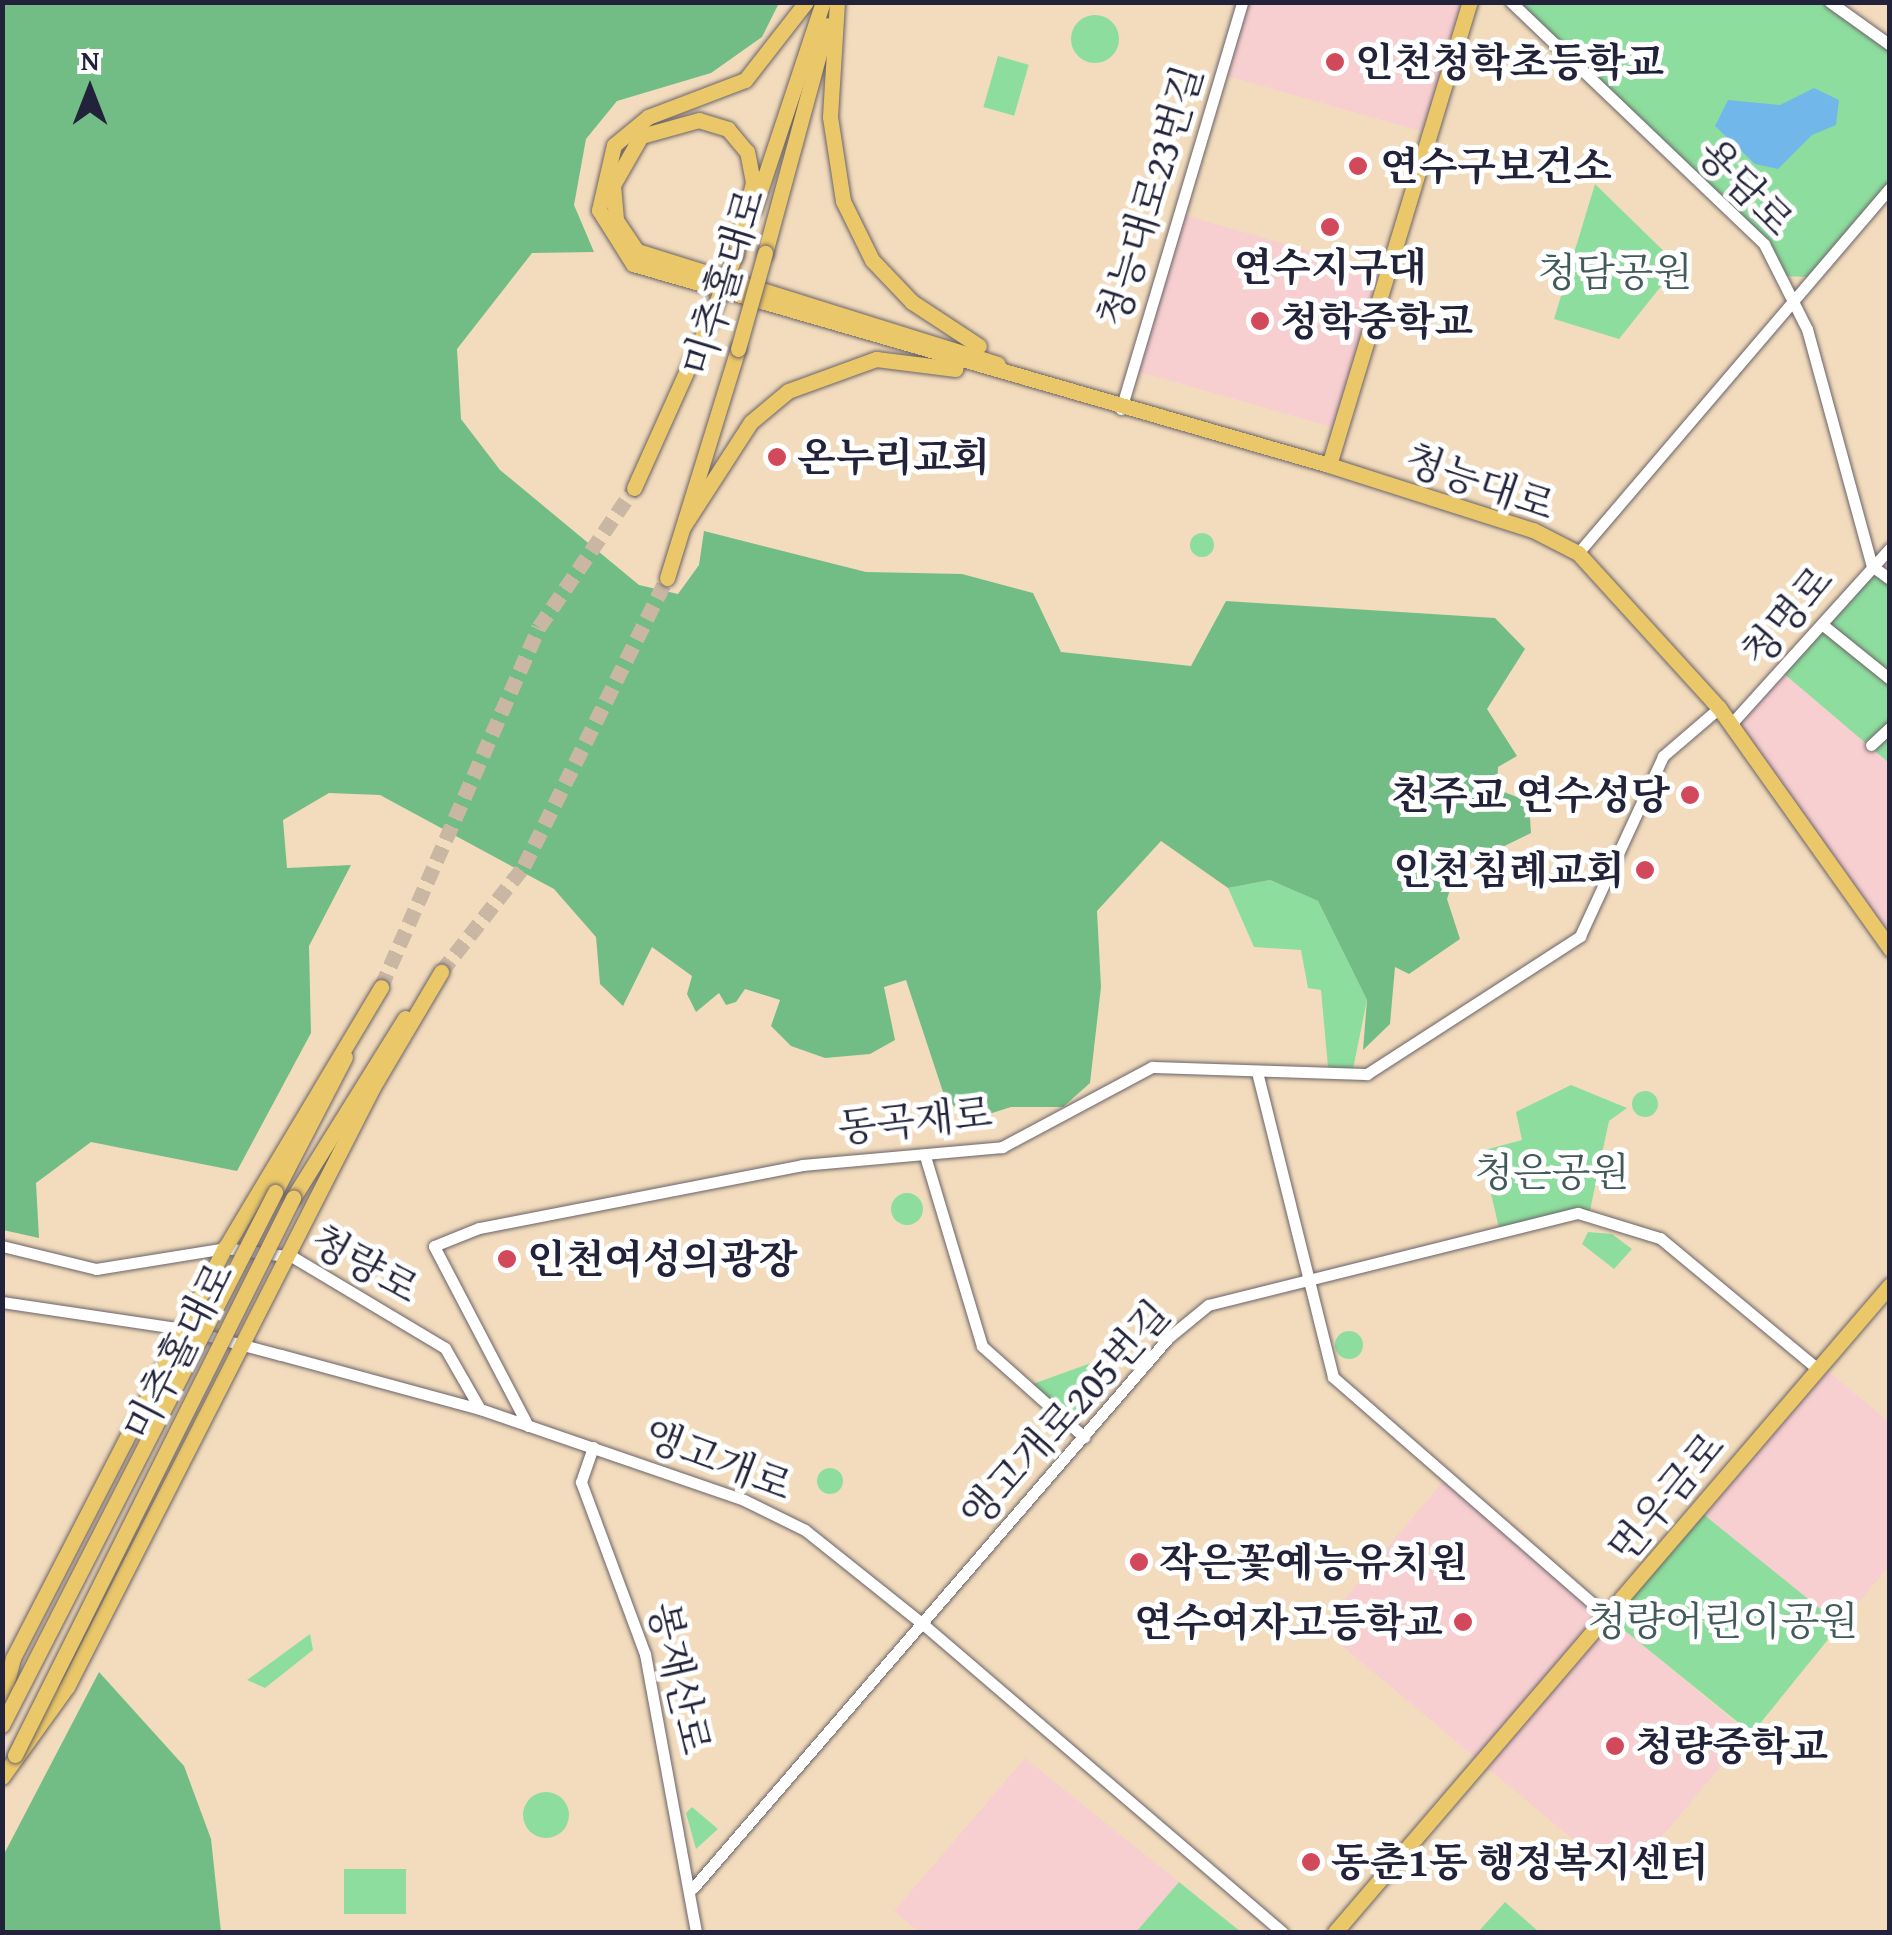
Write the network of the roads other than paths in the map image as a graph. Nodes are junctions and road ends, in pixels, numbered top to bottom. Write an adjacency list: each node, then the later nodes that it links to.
1 (806, 2): 12 (main road)
2 (823, 2): 10 (main road, 미추홀대로)
3 (834, 2): 12 (main road); 16 (main road, 미추홀대로, bridge)
4 (1242, 2): 13 (street, 청능대로23번길)
5 (1470, 2): 14 (main road)
6 (1511, 2): 11 (street, 용담로)
7 (1830, 2): 8 (street)
8 (1890, 45)
9 (1890, 188): 11 (street)
10 (735, 255): 12 (main road); 15 (main road, 미추홀대로, bridge)
11 (1793, 297): 18 (street); 19 (street, 용담로)
12 (1048, 385): 13 (main road, 청능대로); 16 (main road)
13 (1122, 409): 14 (main road, 청능대로)
14 (1329, 465): 18 (main road, 청능대로)
15 (634, 488)
16 (683, 527): 20 (main road, 미추홀대로)
17 (1890, 548): 19 (street, 청명로)
18 (1578, 553): 24 (main road, 청능대로)
19 (1872, 566): 21 (street); 22 (street, 청명로)
20 (667, 578)
21 (1890, 579)
22 (1823, 624): 23 (street); 25 (street, 청명로)
23 (1890, 679)
24 (1719, 708): 25 (main road, 청능대로); 29 (street, 동곡재로)
25 (1731, 724): 28 (main road, 청능대로)
26 (1890, 728): 27 (street)
27 (1871, 745)
28 (1890, 948)
29 (1258, 1076): 30 (street, 동곡재로); 34 (street)
30 (925, 1156): 41 (street, 동곡재로); 42 (street)
31 (2, 1246): 32 (street, 청량로)
32 (225, 1248): 33 (street, 청량로); 37 (main road); 47 (main road, 미추홀대로, bridge)
33 (293, 1257): 38 (main road); 40 (street, 청량로); 48 (main road, 미추홀대로, bridge)
34 (1306, 1274): 39 (street, 앵고개로205번길); 42 (street, 앵고개로205번길); 44 (street)
35 (1890, 1285): 39 (main road, 먼우금로)
36 (2, 1302): 37 (street, 앵고개로)
37 (183, 1329): 38 (street, 앵고개로); 46 (main road)
38 (246, 1346): 40 (street, 앵고개로); 48 (main road)
39 (1818, 1369): 44 (main road, 먼우금로)
40 (480, 1410): 41 (street, 앵고개로)
41 (528, 1426): 43 (street, 앵고개로)
42 (1084, 1437): 45 (street, 앵고개로205번길)
43 (592, 1447): 45 (street, 앵고개로); 50 (street, 봉재산로)
44 (1606, 1616): 53 (main road, 먼우금로)
45 (924, 1625): 50 (street, 앵고개로205번길); 52 (street, 앵고개로)
46 (2, 1702)
47 (2, 1725)
48 (14, 1755): 49 (main road, 미추홀대로)
49 (2, 1777)
50 (693, 1888): 51 (street, 봉재산로)
51 (696, 1932)
52 (1282, 1932)
53 (1335, 1932)

